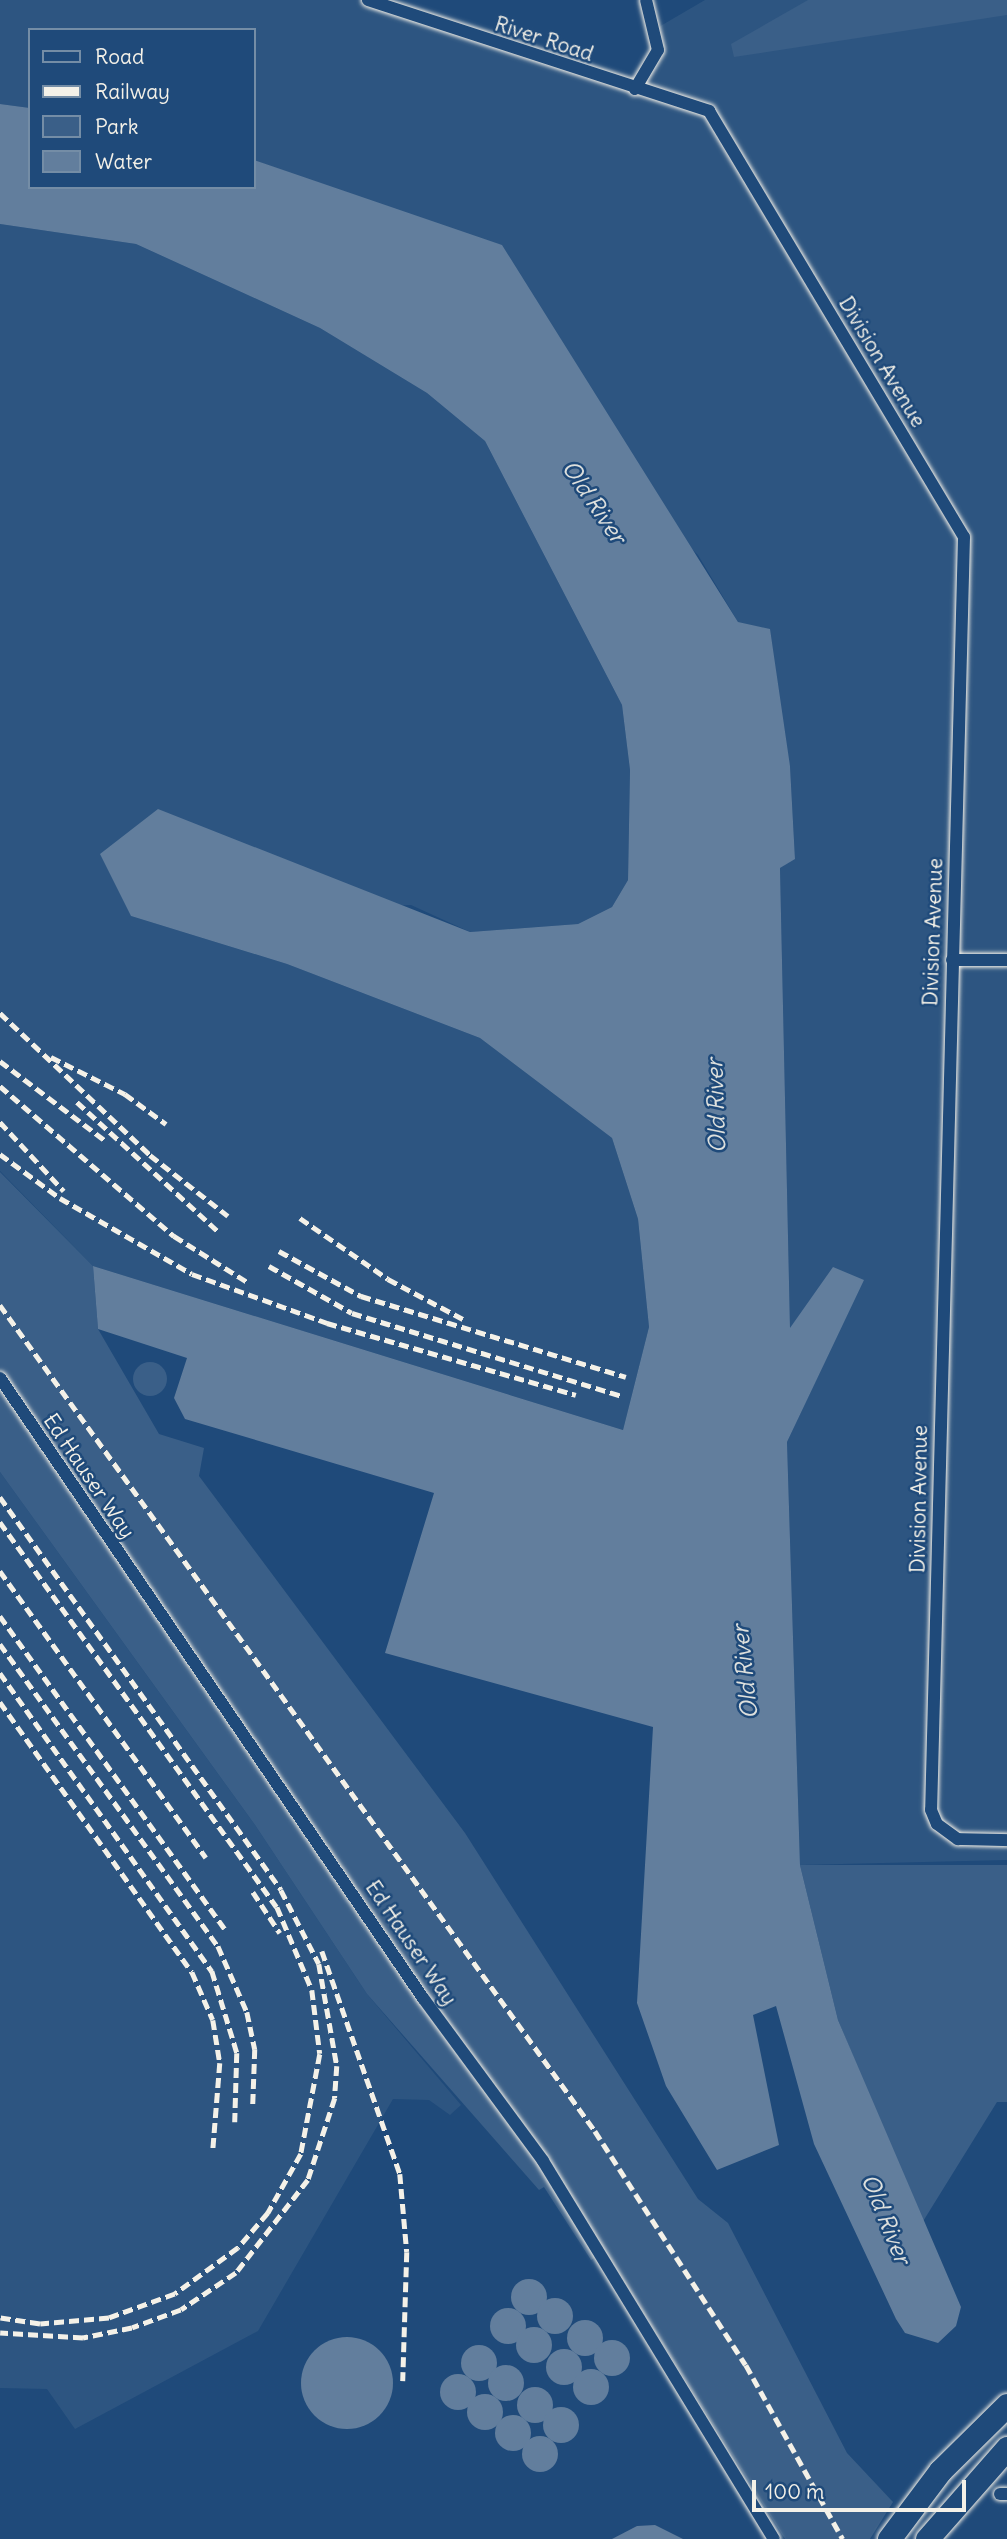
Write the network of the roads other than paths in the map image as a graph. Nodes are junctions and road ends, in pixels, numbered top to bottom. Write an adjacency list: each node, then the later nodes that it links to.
1 (368, 0): 3 (street, River Road)
2 (646, 0): 3 (street)
3 (635, 89): 4 (street, River Road)
4 (709, 111): 5 (street, Division Avenue)
5 (952, 960): 6 (street); 8 (street, Division Avenue)
6 (1007, 960)
7 (0, 1378): 11 (street, Ed Hauser Way)
8 (1007, 1840)
9 (1007, 2404): 12 (highway)
10 (1007, 2448): 13 (highway)
11 (774, 2539)
12 (889, 2539)
13 (927, 2539)

